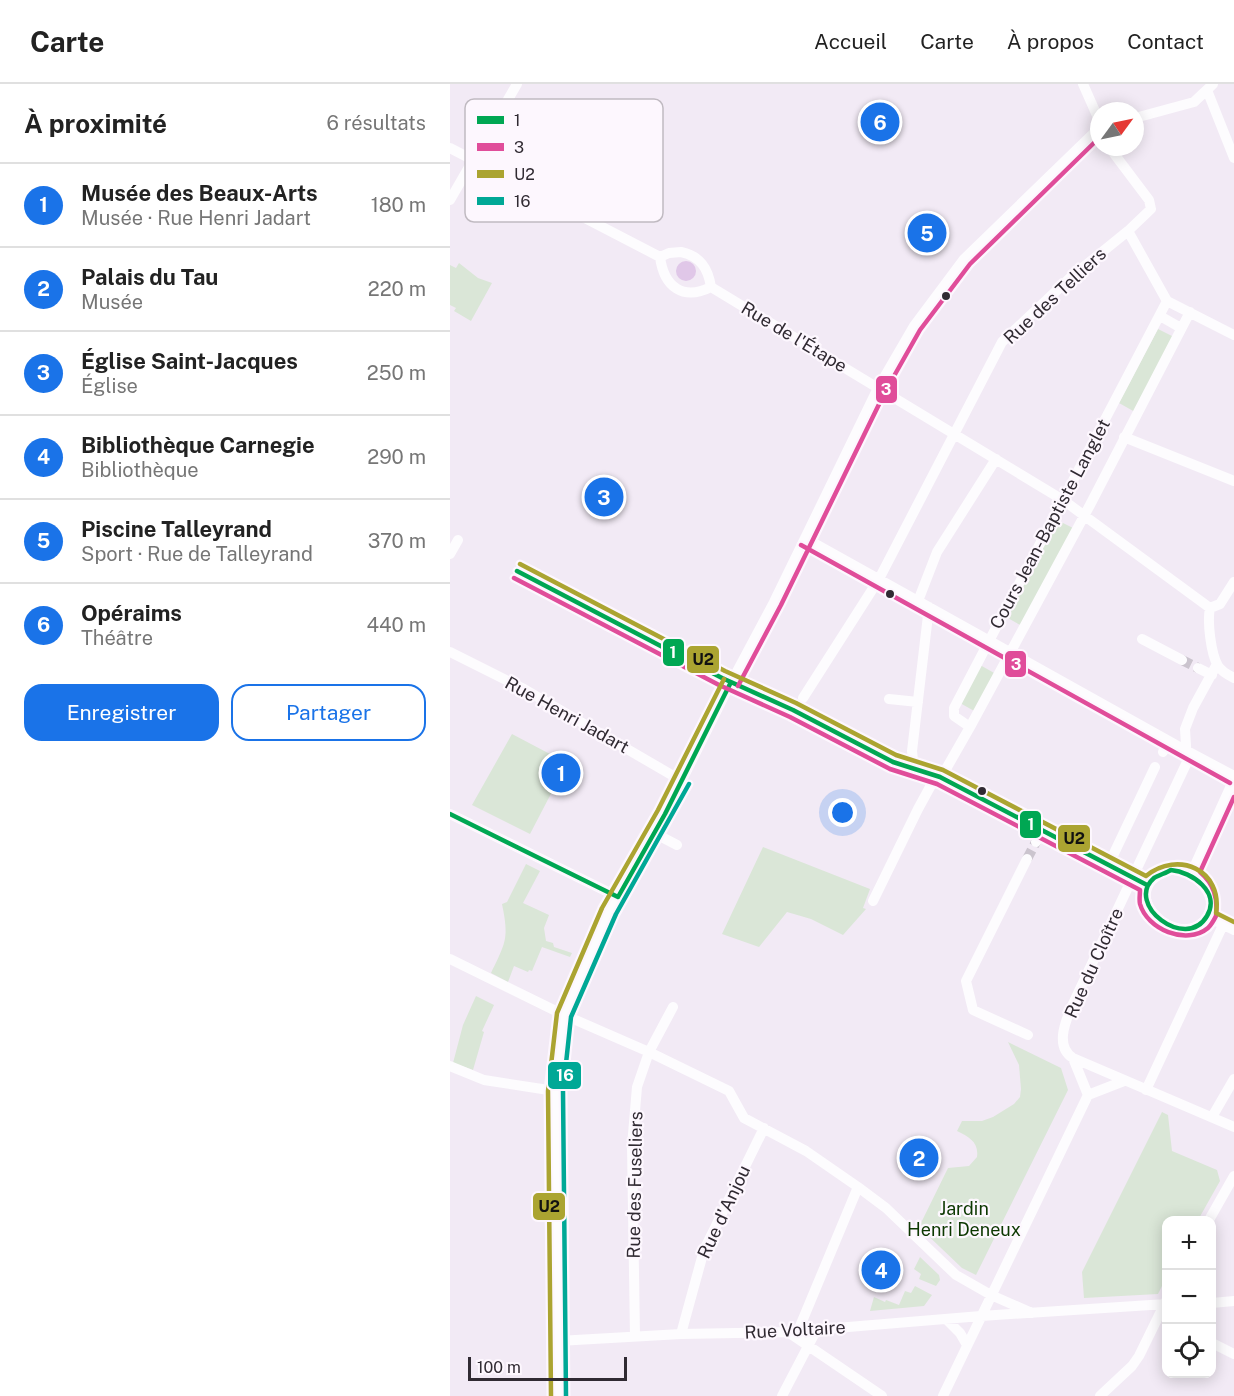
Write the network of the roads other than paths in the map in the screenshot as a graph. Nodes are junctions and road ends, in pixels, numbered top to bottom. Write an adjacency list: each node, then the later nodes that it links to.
1 (517, 84): 4 (street)
2 (1083, 84): 5 (street)
3 (1210, 87): 6 (street); 11 (street)
4 (509, 99)
5 (1091, 102)
6 (1144, 116)
7 (1090, 137): 23 (street)
8 (450, 148): 9 (street)
9 (465, 156)
10 (1116, 156): 15 (street, Rue des Telliers)
11 (1234, 158)
12 (465, 175): 13 (street)
13 (450, 200)
14 (593, 222): 16 (street)
15 (1128, 231): 18 (street); 24 (street, Rue des Telliers)
16 (660, 257): 17 (street); 17 (street)
17 (711, 287): 23 (street, Rue de l'Étape)
18 (1167, 301): 19 (street); 20 (street, Cours Jean-Baptiste Langlet)
19 (1190, 312): 21 (street, Cours Jean-Baptiste Langlet); 22 (street)
20 (1160, 316): 21 (street); 28 (street, Cours Jean-Baptiste Langlet)
21 (1181, 328): 25 (street, Cours Jean-Baptiste Langlet)
22 (1234, 335)
23 (878, 388): 24 (street, Rue de l'Étape); 30 (street)
24 (956, 435): 26 (street, Rue de l'Étape); 33 (street, Rue des Telliers)
25 (1124, 438): 27 (street); 29 (street, Cours Jean-Baptiste Langlet)
26 (996, 459): 28 (street, Rue de l'Étape); 35 (street)
27 (1234, 481)
28 (1060, 498): 29 (street, Rue de l'Étape); 39 (street, Cours Jean-Baptiste Langlet)
29 (1084, 515): 37 (street, Rue de l'Étape); 41 (street, Cours Jean-Baptiste Langlet)
30 (805, 538): 33 (street); 57 (street)
31 (458, 540): 32 (street)
32 (450, 554)
33 (879, 579): 35 (street); 46 (street, Rue des Telliers)
34 (1234, 582): 37 (street)
35 (918, 601): 36 (street)
36 (929, 607): 39 (street); 48 (street)
37 (1210, 608): 44 (street)
38 (1142, 639): 42 (street)
39 (989, 641): 41 (street); 49 (street, Cours Jean-Baptiste Langlet)
40 (450, 652): 57 (street, Rue Henri Jadart)
41 (1010, 652): 49 (street, Cours Jean-Baptiste Langlet); 50 (street)
42 (1182, 660)
43 (1197, 668): 44 (street)
44 (1214, 669): 45 (street); 51 (street, Rue du Cloître)
45 (1234, 678)
46 (803, 698)
47 (889, 699): 48 (street)
48 (918, 702): 54 (street)
49 (970, 727): 55 (street, Cours Jean-Baptiste Langlet)
50 (1168, 741): 51 (street); 52 (street)
51 (1185, 750): 56 (street); 66 (street, Rue du Cloître)
52 (1163, 752)
53 (1155, 767): 64 (street)
54 (914, 769)
55 (940, 777): 59 (street); 69 (street, Cours Jean-Baptiste Langlet)
56 (1234, 777): 65 (street)
57 (682, 781): 60 (street)
58 (450, 814): 68 (street)
59 (1041, 831): 61 (street); 64 (street)
60 (654, 833): 62 (street); 68 (street)
61 (1036, 842)
62 (676, 845)
63 (1026, 862): 76 (street)
64 (1108, 866): 66 (street)
65 (1191, 874): 67 (street); 70 (street)
66 (1133, 878): 67 (street); 78 (street, Rue du Cloître)
67 (1147, 885): 70 (street)
68 (618, 897): 75 (street)
69 (873, 901)
70 (1208, 916): 71 (street)
71 (1223, 925): 72 (street); 82 (street)
72 (1234, 930)
73 (450, 959): 75 (street)
74 (673, 1007): 77 (street, Rue des Fuseliers)
75 (564, 1015): 77 (street); 83 (street)
76 (1028, 1035)
77 (649, 1052): 87 (street, Rue Voltaire); 102 (street, Rue des Fuseliers)
78 (1073, 1058): 81 (street); 84 (street)
79 (450, 1066): 83 (street)
80 (1234, 1078): 85 (street)
81 (1124, 1081): 82 (street); 84 (street)
82 (1146, 1090): 85 (street)
83 (555, 1091): 103 (street)
84 (1088, 1095): 91 (street)
85 (1212, 1117): 86 (street)
86 (1234, 1127)
87 (764, 1128): 89 (street, Rue Voltaire); 101 (street, Rue d'Anjou)
88 (1234, 1176): 90 (street)
89 (858, 1187): 91 (street, Rue Voltaire); 100 (street)
90 (1212, 1216)
91 (992, 1295): 95 (street, Rue Voltaire); 96 (street)
92 (1234, 1301): 94 (street)
93 (1162, 1303): 95 (street, Rue Voltaire)
94 (1216, 1303)
95 (1032, 1313): 96 (street, Rue Voltaire)
96 (981, 1316): 97 (street, Rue Voltaire); 105 (street)
97 (946, 1319): 99 (street, Rue Voltaire); 105 (street)
98 (1162, 1321): 112 (street)
99 (818, 1329): 100 (street, Rue Voltaire); 104 (street)
100 (793, 1331): 101 (street, Rue Voltaire); 104 (street)
101 (681, 1334): 102 (street, Rue Voltaire)
102 (635, 1336): 103 (street, Rue Voltaire)
103 (558, 1341): 108 (street)
104 (809, 1344): 109 (street); 110 (street)
105 (967, 1345): 111 (street)
106 (1216, 1345): 107 (street)
107 (1234, 1354)
108 (559, 1396)
109 (782, 1396)
110 (882, 1396)
111 (943, 1396)
112 (1100, 1396)

